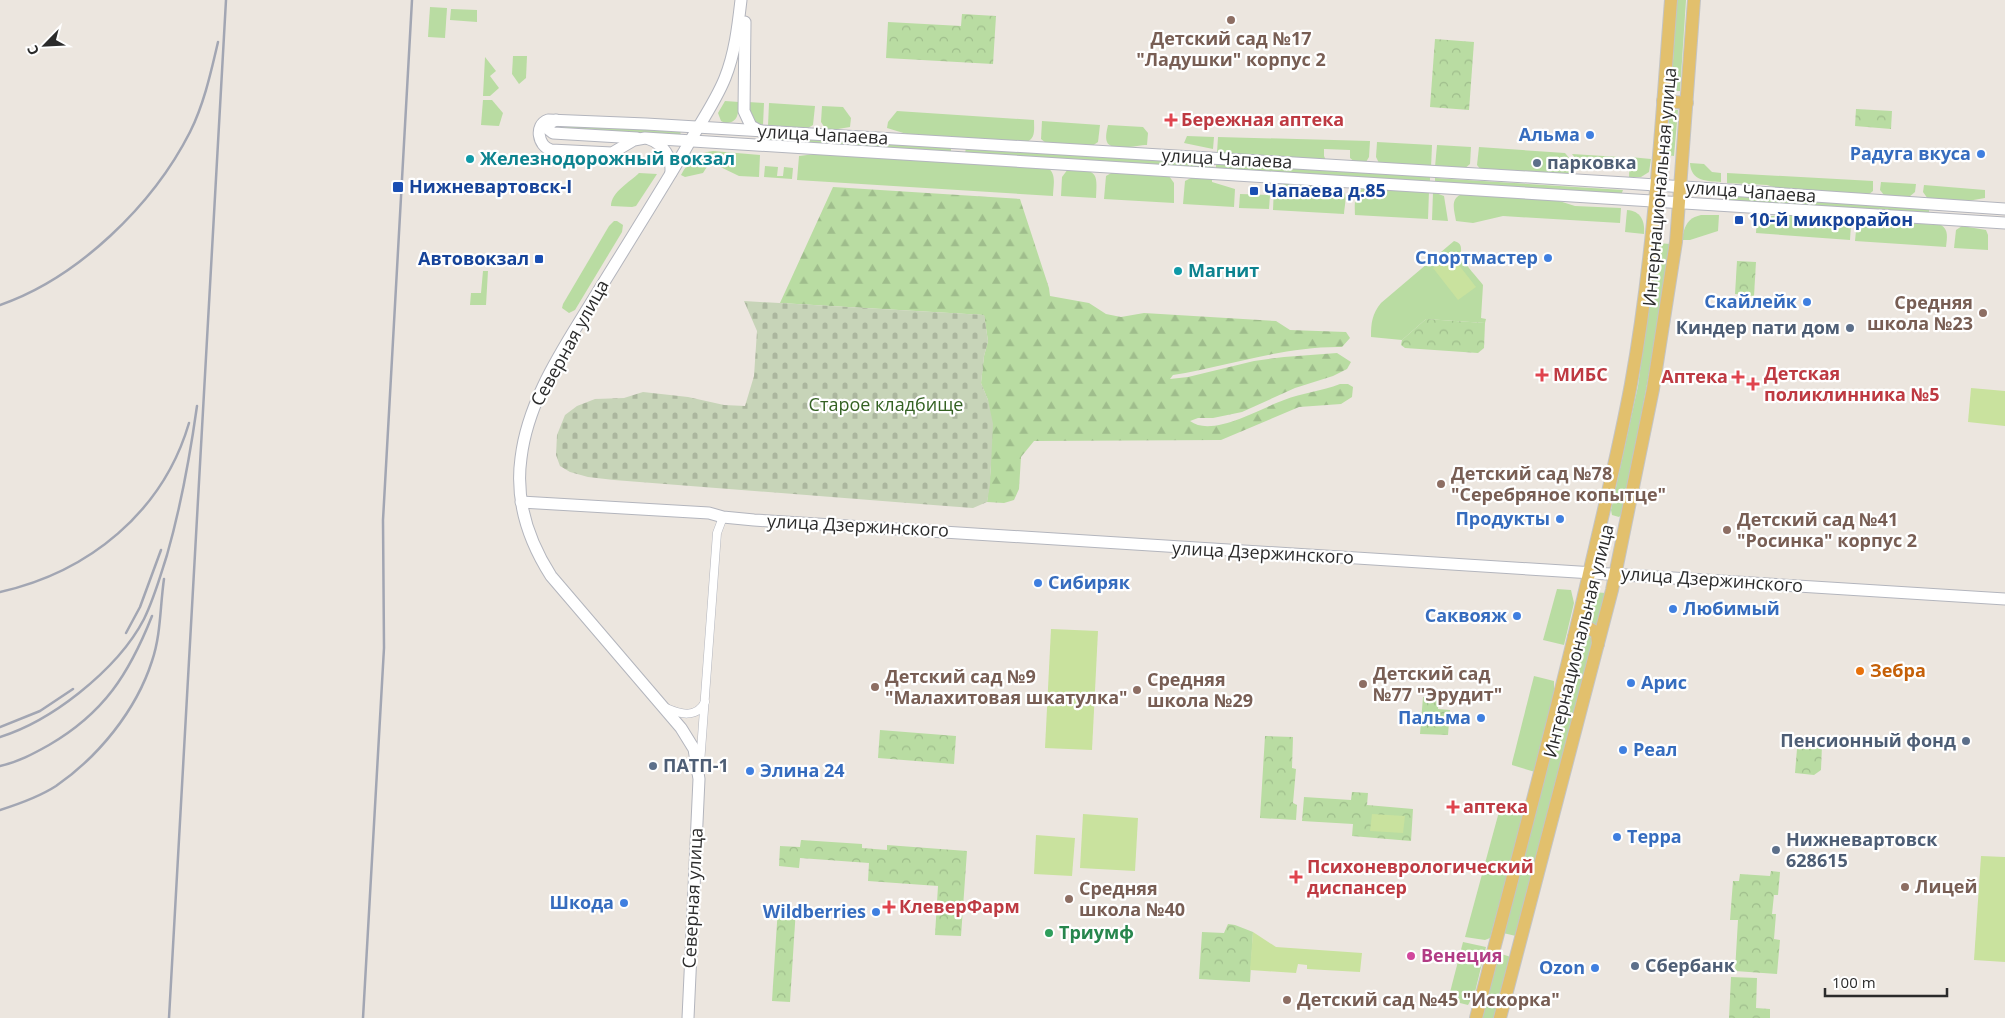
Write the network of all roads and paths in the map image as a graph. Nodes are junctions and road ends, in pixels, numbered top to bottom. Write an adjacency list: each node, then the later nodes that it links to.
1 (741, 0): 8 (main road, Северная улица)
2 (745, 0): 9 (main road)
3 (1671, 0): 5 (main road, Интернациональная улица)
4 (1694, 0): 6 (main road, Интернациональная улица)
5 (1663, 100): 6 (main road); 15 (main road, Интернациональная улица)
6 (1687, 103): 16 (main road, Интернациональная улица)
7 (556, 120): 8 (main road, улица Чапаева); 10 (main road, улица Чапаева); 10 (main road)
8 (698, 127): 9 (main road, улица Чапаева); 11 (main road, Северная улица)
9 (760, 131): 12 (main road, улица Чапаева)
10 (642, 138): 11 (main road, улица Чапаева); 14 (main road)
11 (690, 141): 13 (main road, улица Чапаева); 14 (main road, Северная улица)
12 (959, 143): 13 (main road); 15 (main road, улица Чапаева)
13 (958, 157): 17 (main road, улица Чапаева)
14 (671, 173): 23 (main road, Северная улица)
15 (1656, 186): 16 (main road, улица Чапаева); 17 (main road, Интернациональная улица)
16 (1680, 187): 18 (main road, Интернациональная улица); 19 (main road, улица Чапаева)
17 (1655, 202): 18 (main road, улица Чапаева); 24 (main road, Интернациональная улица)
18 (1679, 204): 21 (main road, улица Чапаева); 25 (main road, Интернациональная улица)
19 (1938, 205): 20 (main road, улица Чапаева); 21 (main road)
20 (2005, 209)
21 (1936, 219): 22 (main road, улица Чапаева)
22 (2005, 223)
23 (521, 502): 26 (main road, улица Дзержинского); 33 (main road, Северная улица)
24 (1605, 509): 25 (main road); 27 (main road, Интернациональная улица)
25 (1629, 514): 28 (main road, Интернациональная улица)
26 (723, 517): 27 (main road, улица Дзержинского); 32 (street, Северная улица)
27 (1590, 572): 28 (main road, улица Дзержинского); 30 (main road, Интернациональная улица)
28 (1616, 573): 29 (main road, улица Дзержинского); 31 (main road, Интернациональная улица)
29 (2005, 599)
30 (1574, 637): 31 (main road); 36 (main road, Интернациональная улица)
31 (1598, 644): 37 (main road, Интернациональная улица)
32 (706, 701): 33 (street); 34 (street, Северная улица)
33 (666, 708): 34 (main road, Северная улица)
34 (699, 779): 35 (main road, Северная улица)
35 (688, 1018)
36 (1476, 1018)
37 (1500, 1018)

